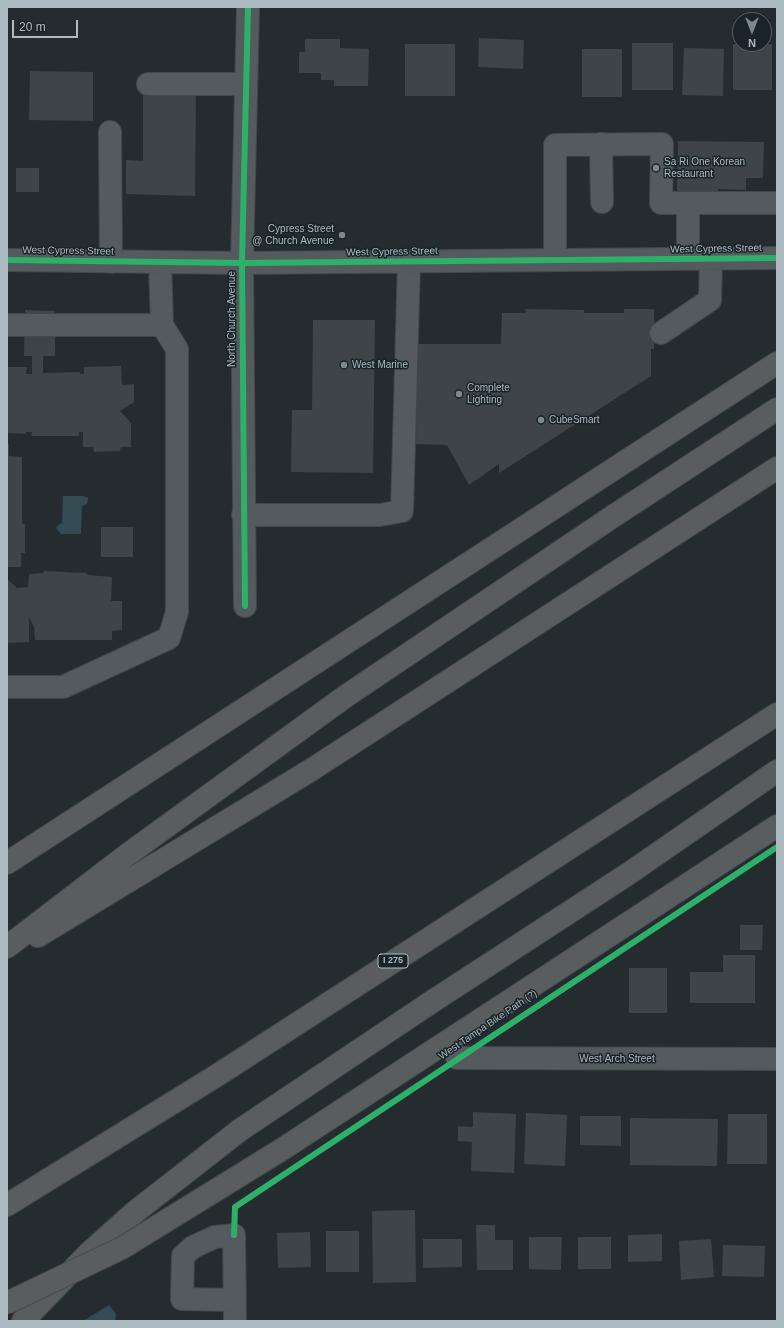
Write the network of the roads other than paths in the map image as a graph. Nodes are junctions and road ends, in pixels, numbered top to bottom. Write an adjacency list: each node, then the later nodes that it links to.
1 (248, 7): 3 (street, North Church Avenue)
2 (148, 84): 3 (street)
3 (246, 84): 17 (street, North Church Avenue)
4 (110, 132): 14 (street)
5 (601, 144): 6 (street); 7 (street); 13 (street)
6 (602, 202)
7 (688, 203): 8 (street); 10 (street)
8 (777, 203)
9 (777, 258): 11 (street, West Cypress Street)
10 (688, 259): 11 (street, West Cypress Street); 13 (street, West Cypress Street)
11 (711, 259): 20 (street)
12 (7, 260): 14 (street, West Cypress Street)
13 (555, 260): 16 (street, West Cypress Street)
14 (111, 262): 15 (street, West Cypress Street)
15 (160, 262): 17 (street, West Cypress Street); 19 (street)
16 (409, 262): 17 (street, West Cypress Street); 24 (street)
17 (242, 263): 24 (street, North Church Avenue)
18 (7, 325): 19 (street)
19 (162, 325): 26 (street)
20 (661, 334)
21 (777, 363): 30 (highway)
22 (777, 409): 31 (highway)
23 (777, 468): 32 (highway)
24 (244, 515): 25 (street, North Church Avenue)
25 (245, 606)
26 (7, 687)
27 (777, 714): 35 (highway, I 275)
28 (777, 771): 38 (highway)
29 (777, 826): 36 (highway, bridge)
30 (7, 863)
31 (7, 947)
32 (7, 954)
33 (457, 1058): 34 (street, West Arch Street)
34 (777, 1059)
35 (7, 1206)
36 (7, 1303)
37 (235, 1311): 37 (street)
38 (23, 1321)

